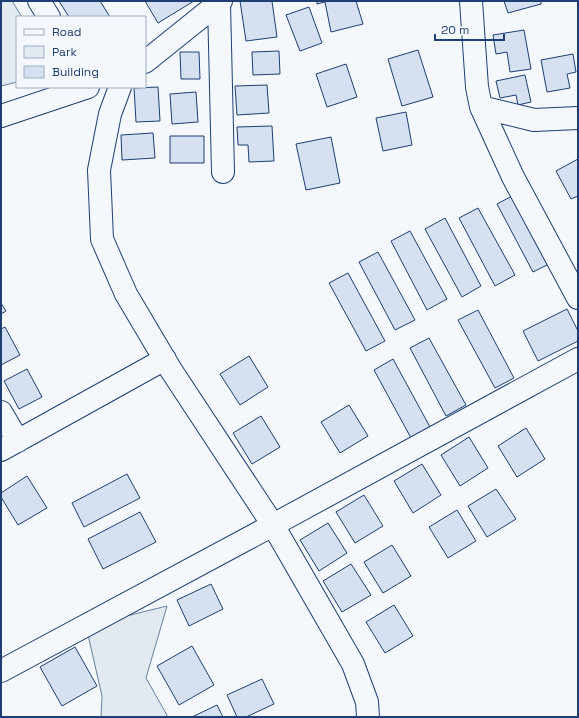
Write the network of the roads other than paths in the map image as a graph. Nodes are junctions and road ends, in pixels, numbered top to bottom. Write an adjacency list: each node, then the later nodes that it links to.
1 (39, 1): 4 (street)
2 (471, 1): 9 (street)
3 (220, 2): 5 (street); 13 (street)
4 (48, 16)
5 (146, 61)
6 (85, 88): 11 (street)
7 (94, 88): 10 (street)
8 (120, 88): 10 (street)
9 (480, 107): 12 (street); 14 (street)
10 (110, 114): 15 (street)
11 (1, 116)
12 (578, 118)
13 (223, 172)
14 (578, 298)
15 (165, 359): 18 (street); 19 (street)
16 (578, 359): 19 (street)
17 (1, 412): 18 (street)
18 (9, 446)
19 (273, 525): 20 (street); 21 (street)
20 (1, 671)
21 (368, 717)

